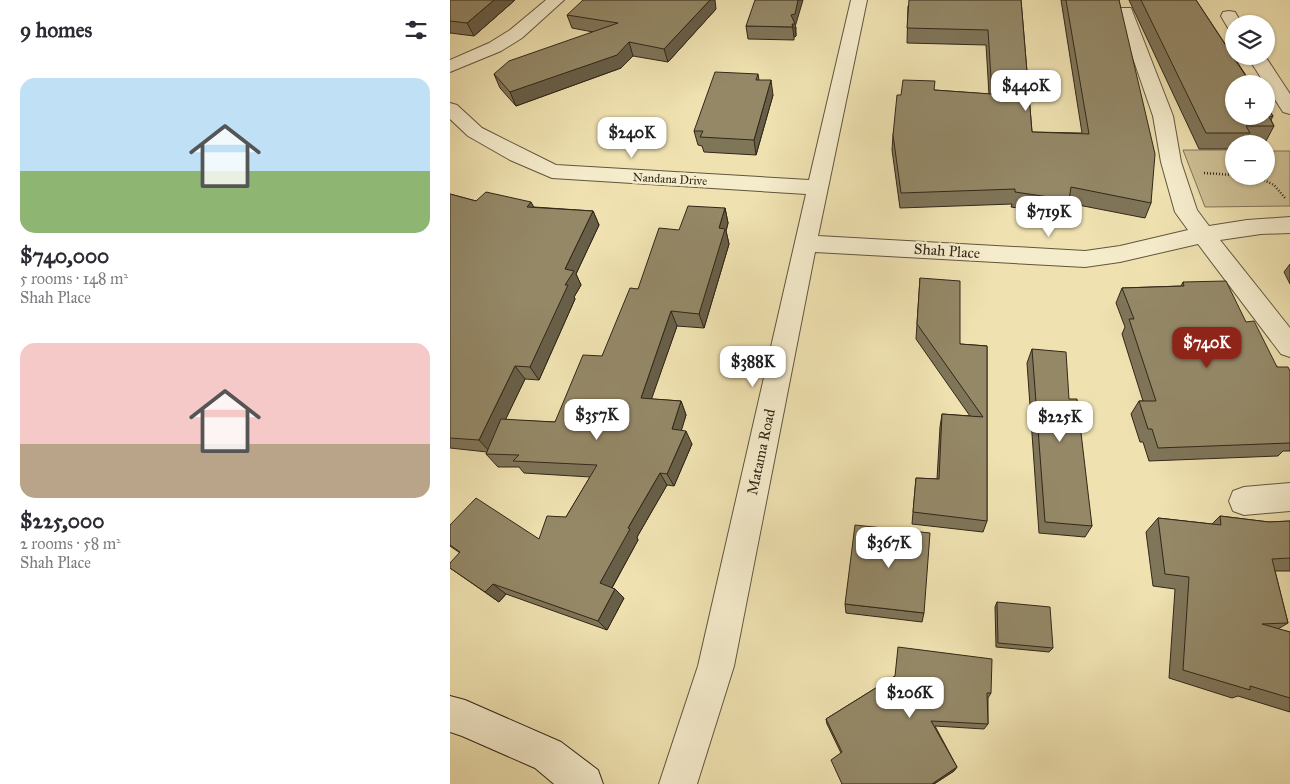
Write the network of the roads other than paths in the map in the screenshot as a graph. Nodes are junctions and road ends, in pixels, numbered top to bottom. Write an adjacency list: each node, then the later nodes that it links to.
1 (556, 0): 5 (street)
2 (859, 0): 8 (street, Matama Road)
3 (1125, 12): 10 (street)
4 (1262, 65): 6 (street)
5 (450, 67)
6 (1290, 108)
7 (450, 109): 8 (street, Nandana Drive)
8 (818, 188): 11 (street, Matama Road)
9 (1290, 225): 10 (street, Shah Place)
10 (1207, 236): 11 (street, Shah Place); 12 (street)
11 (805, 243): 17 (street, Matama Road)
12 (1290, 347)
13 (1290, 497): 14 (street)
14 (1244, 501)
15 (450, 714): 16 (street)
16 (584, 784)
17 (678, 784)

